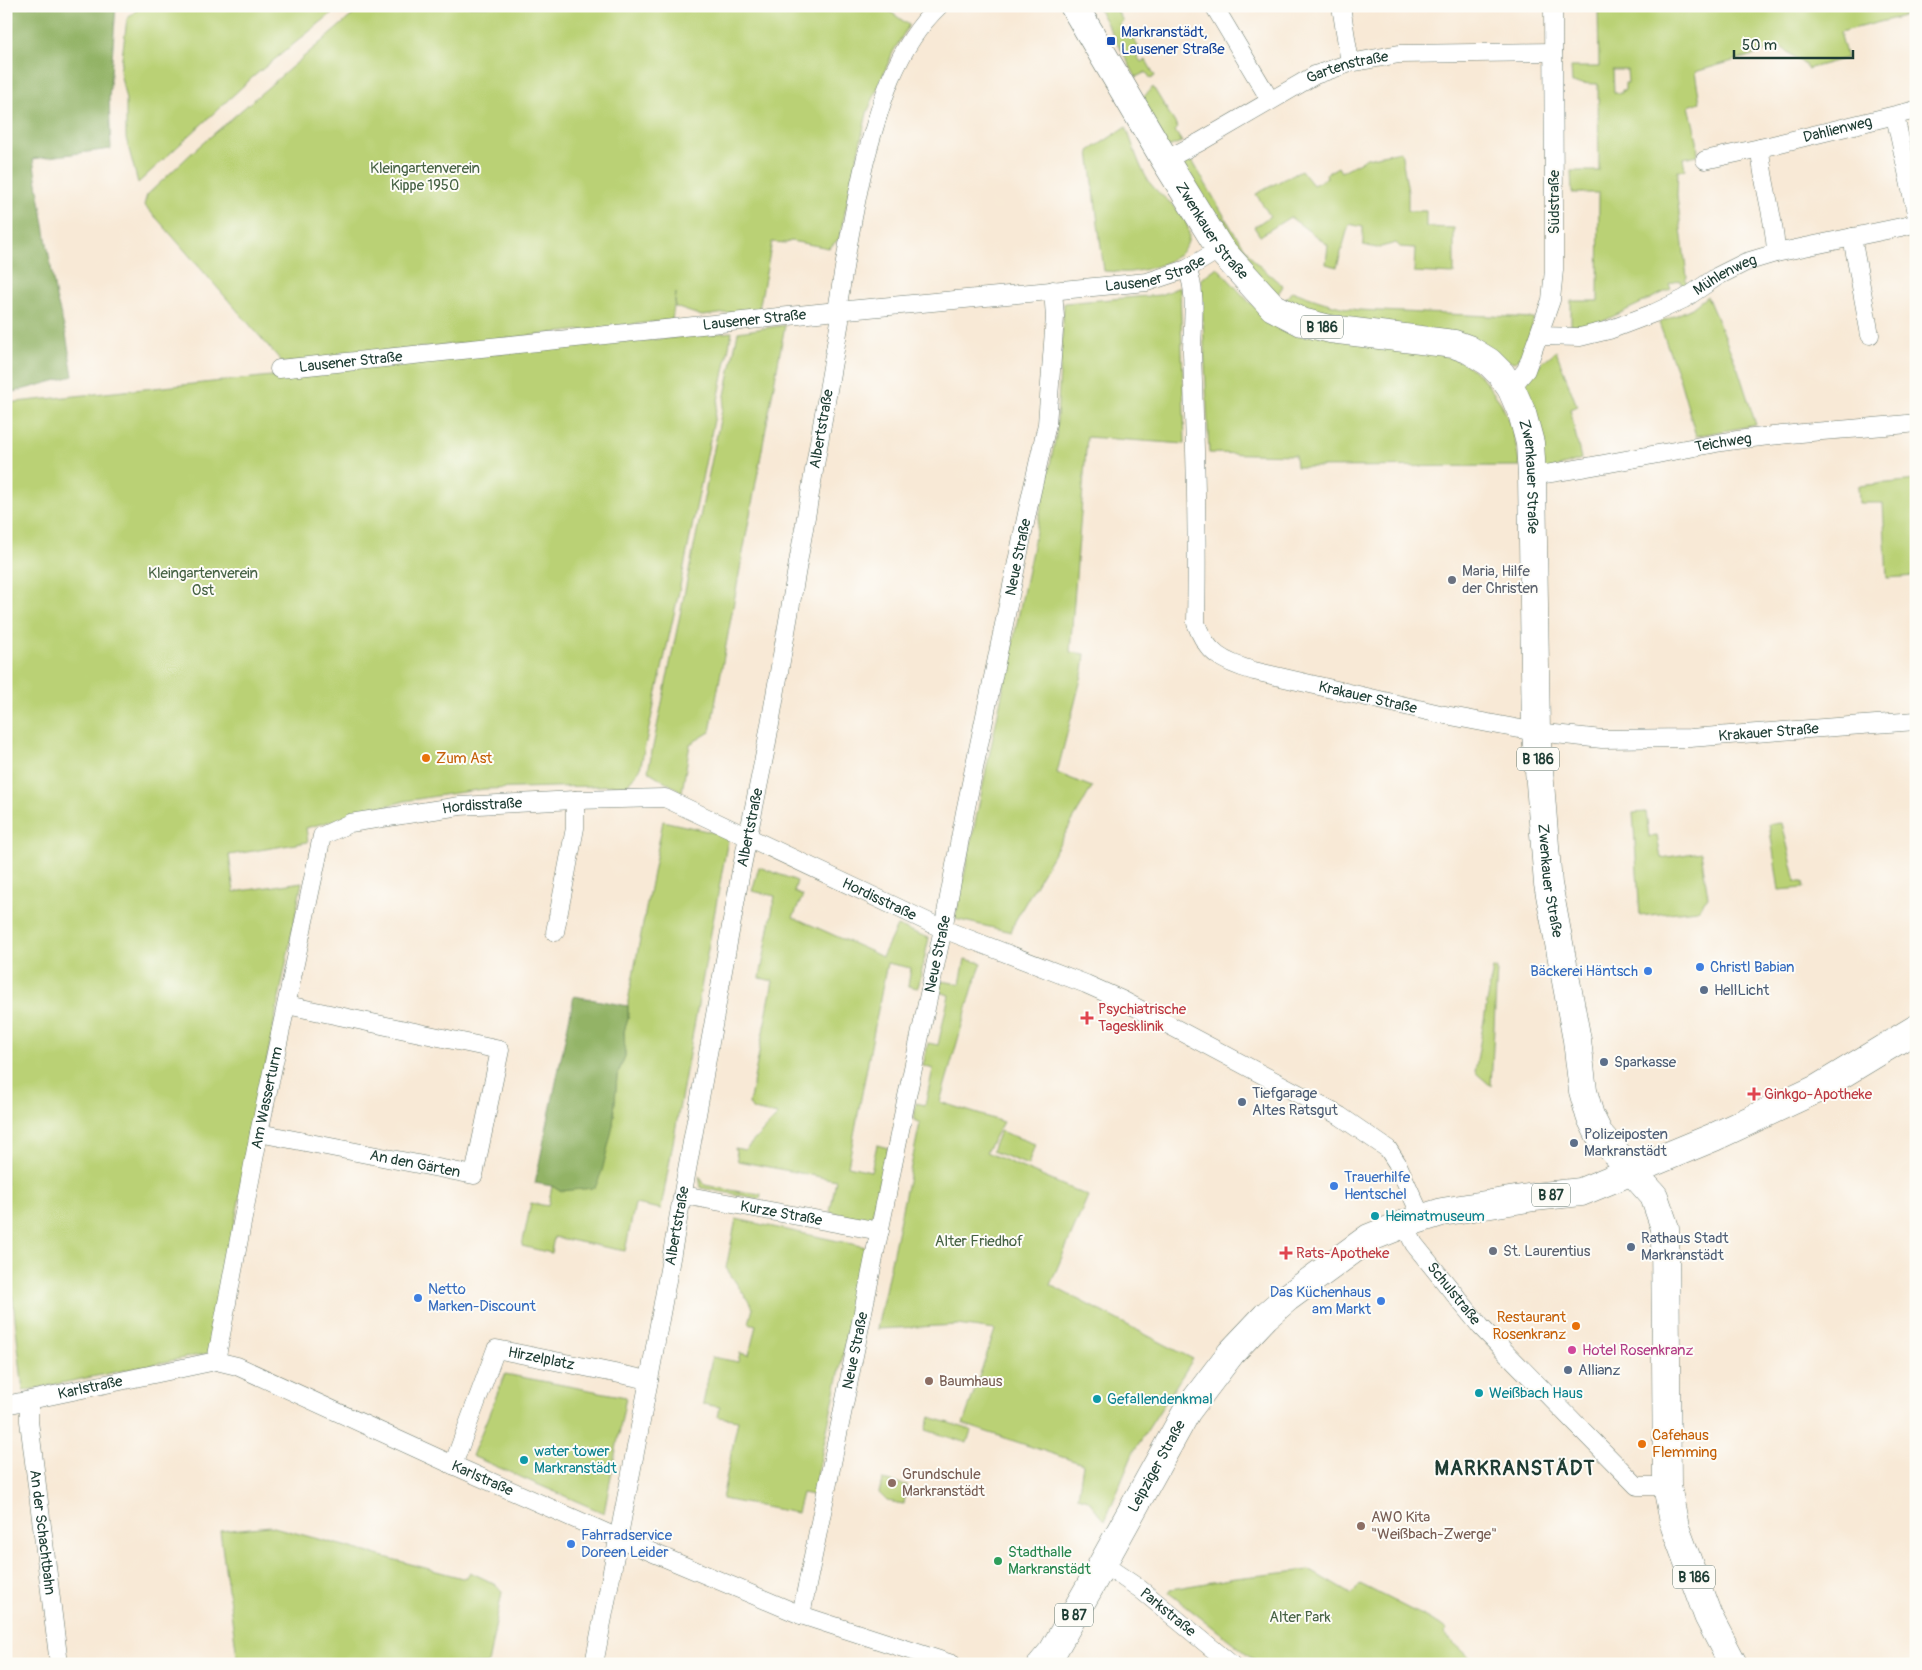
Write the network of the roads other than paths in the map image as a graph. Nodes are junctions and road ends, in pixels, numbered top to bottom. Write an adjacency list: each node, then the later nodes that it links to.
1 (939, 6): 21 (street, Albertstraße)
2 (1074, 6): 12 (main road, Zwenkauer Straße / B 186)
3 (1214, 6): 8 (street)
4 (1341, 6): 7 (street)
5 (1553, 6): 6 (street, Südstraße)
6 (1553, 52): 7 (street, Gartenstraße); 23 (street, Südstraße)
7 (1350, 63): 8 (street, Gartenstraße)
8 (1270, 100): 12 (street, Gartenstraße)
9 (1916, 110): 10 (street, Dahlienweg)
10 (1895, 116): 11 (street, Dahlienweg); 14 (street)
11 (1760, 148): 13 (street, Dahlienweg); 18 (street)
12 (1165, 160): 17 (main road, Zwenkauer Straße / B 186)
13 (1705, 160)
14 (1916, 213)
15 (1916, 223): 16 (street, Mühlenweg)
16 (1852, 237): 18 (street, Mühlenweg); 22 (street)
17 (1220, 249): 19 (street, Lausener Straße); 25 (main road, Zwenkauer Straße / B 186)
18 (1776, 253): 23 (street, Mühlenweg)
19 (1188, 269): 20 (street, Lausener Straße); 29 (street, Krakauer Straße)
20 (1053, 290): 21 (street, Lausener Straße); 33 (street, Neue Straße)
21 (837, 311): 24 (street, Lausener Straße); 32 (street, Albertstraße)
22 (1870, 335)
23 (1539, 336): 25 (street, Südstraße)
24 (279, 369)
25 (1511, 388): 27 (main road, Zwenkauer Straße / B 186)
26 (1916, 423): 27 (street, Teichweg)
27 (1532, 476): 29 (main road, Zwenkauer Straße / B 186)
28 (1916, 721): 29 (street, Krakauer Straße)
29 (1536, 732): 38 (main road, Zwenkauer Straße / B 186)
30 (575, 800): 31 (street, Hordisstraße); 32 (street, Hordisstraße); 34 (street)
31 (322, 836): 35 (street, Am Wasserturm)
32 (749, 837): 33 (street, Hordisstraße); 39 (street, Albertstraße)
33 (943, 929): 40 (street, Hordisstraße); 41 (street, Neue Straße)
34 (555, 932)
35 (287, 1005): 37 (street, Am Wasserturm); 37 (street, An den Gärten)
36 (1916, 1029): 38 (main road, B 87)
37 (259, 1134): 42 (street, Am Wasserturm)
38 (1631, 1172): 40 (main road, Leipziger Straße / B 87); 47 (main road, B 186)
39 (683, 1196): 41 (street, Kurze Straße); 43 (street, Albertstraße)
40 (1413, 1221): 47 (street, Schulstraße); 49 (main road, Leipziger Straße / B 87)
41 (880, 1231): 50 (street, Neue Straße)
42 (216, 1361): 44 (street, Karlstraße); 46 (street, Karlstraße)
43 (649, 1380): 46 (street, Hirzelplatz); 48 (street, Albertstraße)
44 (29, 1401): 45 (street, Karlstraße); 51 (street, An der Schachtbahn)
45 (6, 1405)
46 (453, 1465): 48 (street, Karlstraße)
47 (1667, 1486): 56 (main road, B 186)
48 (618, 1538): 50 (street, Karlstraße); 52 (street, Albertstraße)
49 (1103, 1564): 54 (main road, Leipziger Straße / B 87); 55 (street, Parkstraße)
50 (801, 1615): 53 (street, Karlstraße)
51 (59, 1664)
52 (594, 1664)
53 (952, 1664)
54 (1042, 1664)
55 (1231, 1664)
56 (1733, 1664)

